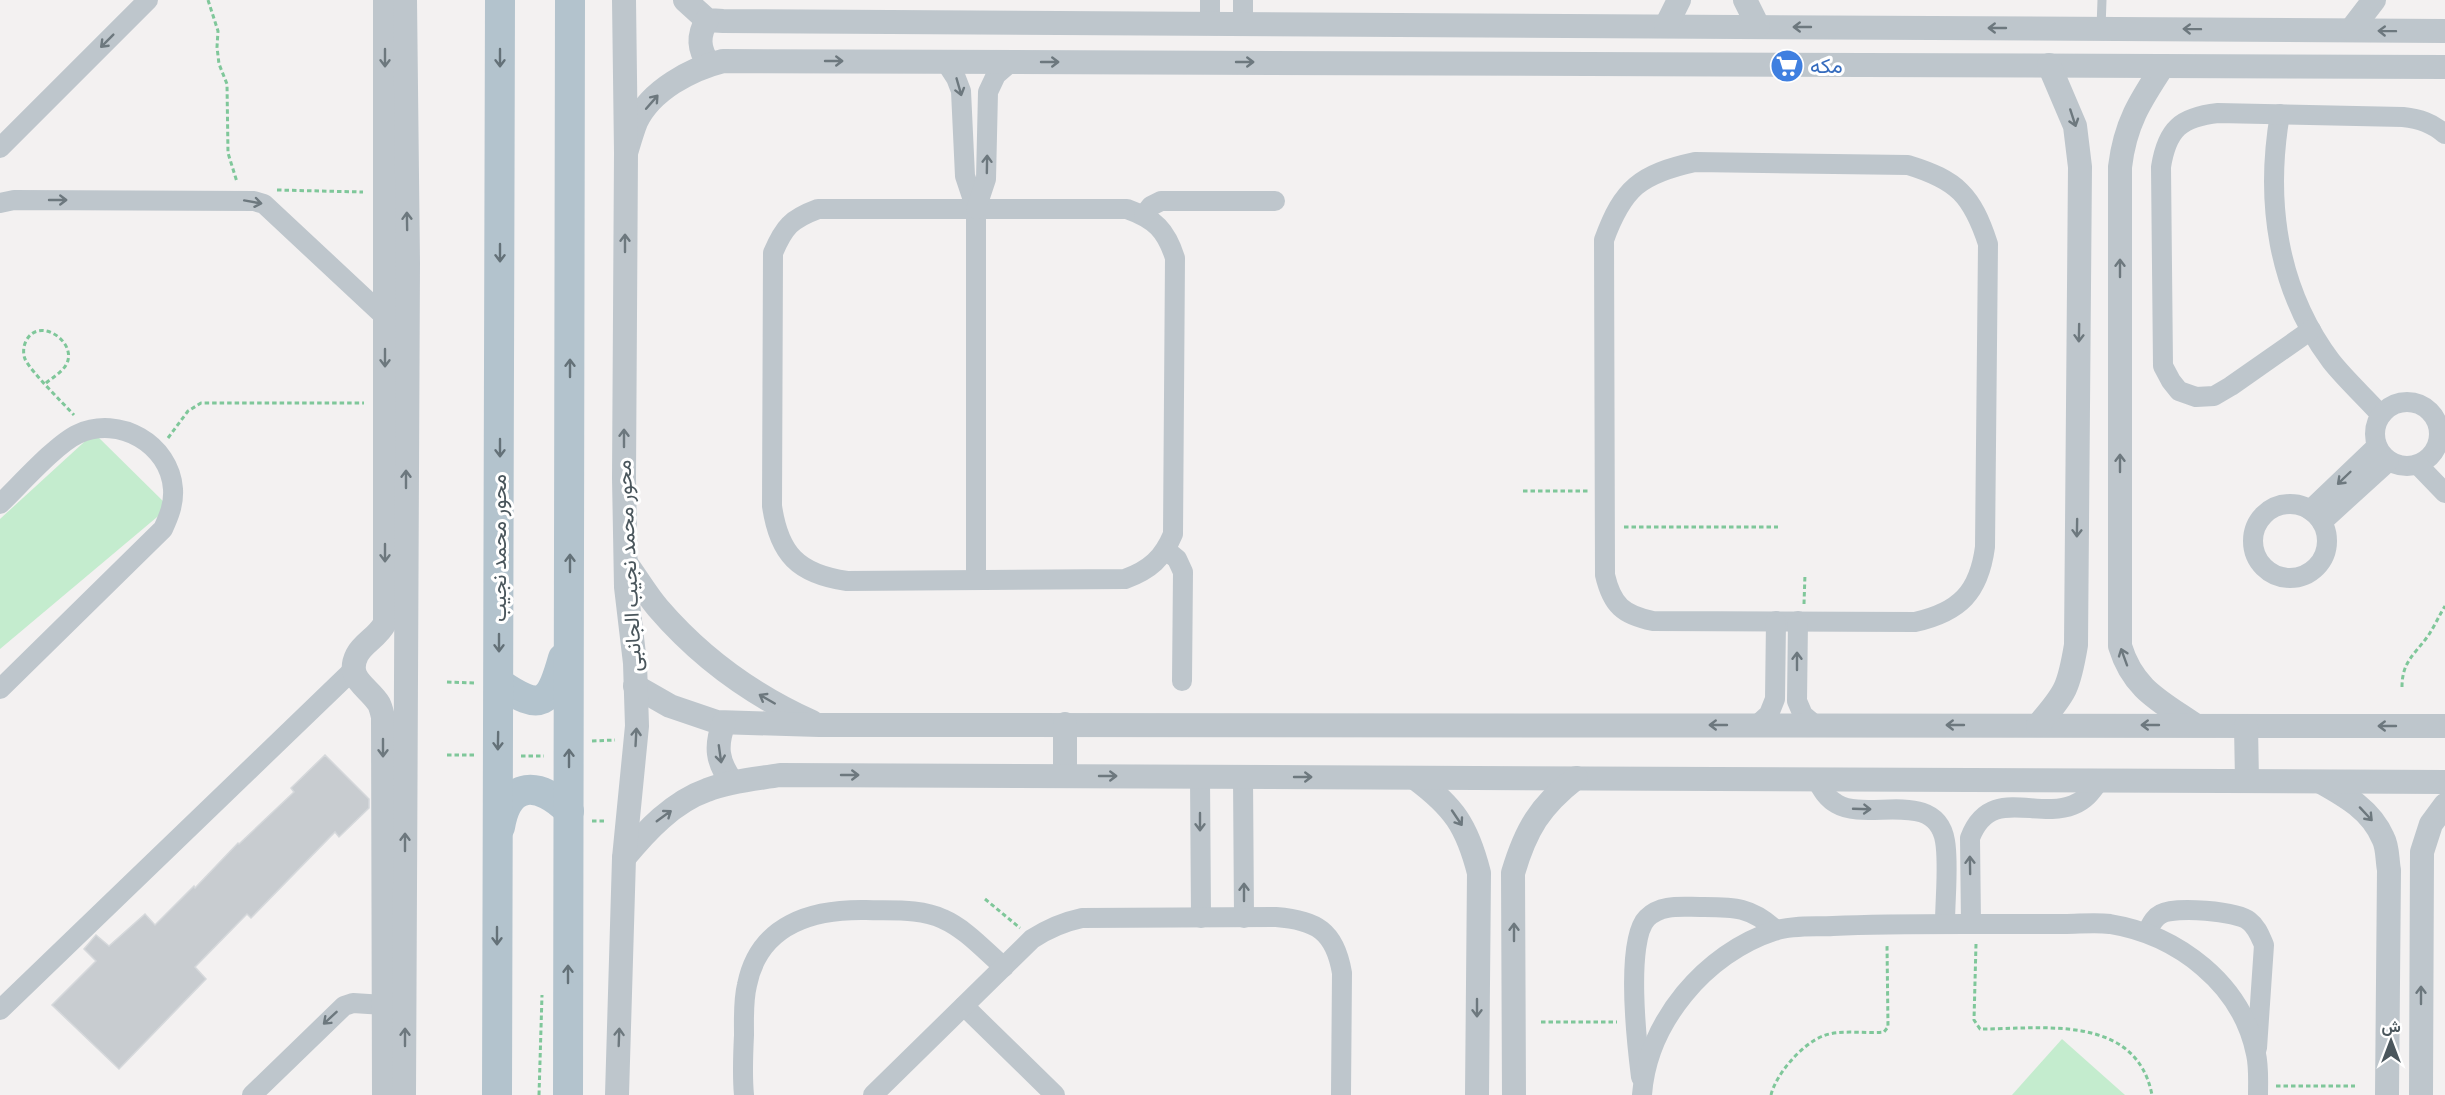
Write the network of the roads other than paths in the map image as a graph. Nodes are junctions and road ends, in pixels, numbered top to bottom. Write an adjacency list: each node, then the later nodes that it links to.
1 (148, 0): 33 (street, one-way to 33)
2 (385, 0): 39 (street, one-way to 39)
3 (405, 0): 39 (street, one-way to 3)
4 (500, 0): 60 (main road, محور محمد نجيب, one-way to 60)
5 (570, 0): 55 (main road, one-way to 5)
6 (624, 0): 34 (street, محور محمد نجيب الجانبى)
7 (686, 0): 14 (street)
8 (1243, 0): 15 (street)
9 (1679, 0): 17 (street)
10 (1745, 0): 18 (street)
11 (2102, 0): 19 (lane)
12 (2374, 0): 21 (street)
13 (1210, 12): 14 (street); 15 (street)
14 (707, 20): 26 (street)
15 (1243, 24): 16 (street)
16 (1361, 25): 17 (street); 25 (street)
17 (1666, 26): 18 (street)
18 (1758, 26): 19 (street, one-way to 18)
19 (2101, 28): 20 (street, one-way to 19)
20 (2269, 30): 21 (street); 29 (street)
21 (2351, 30): 22 (street, one-way to 21)
22 (2445, 31)
23 (945, 61): 24 (street); 26 (street, one-way to 23); 37 (street, one-way to 37)
24 (1011, 62): 25 (street, one-way to 25); 37 (street, one-way to 24)
25 (1361, 63): 27 (street)
26 (709, 64): 34 (street, one-way to 26)
27 (2049, 65): 28 (street); 67 (street, one-way to 67)
28 (2163, 66): 29 (street); 68 (street, one-way to 28)
29 (2269, 66): 30 (street)
30 (2445, 67)
31 (2280, 114): 32 (street); 41 (street); 41 (street)
32 (2445, 134)
33 (0, 148)
34 (626, 153): 51 (street, محور محمد نجيب الجانبى, one-way to 34)
35 (1275, 201): 38 (street)
36 (0, 203): 40 (street, one-way to 40)
37 (976, 208): 38 (street); 52 (street); 52 (street)
38 (1144, 215): 50 (street)
39 (397, 263): 40 (street); 57 (street, one-way to 39)
40 (385, 317): 56 (street, one-way to 56)
41 (2311, 330): 43 (street)
42 (2438, 406): 43 (street); 44 (street)
43 (2381, 415): 45 (street)
44 (2442, 446): 46 (street)
45 (2383, 453): 46 (street); 49 (street)
46 (2418, 465): 47 (street)
47 (2445, 493)
48 (0, 504): 62 (street)
49 (2316, 516)
50 (1166, 550): 52 (street); 59 (street)
51 (626, 563): 61 (street, محور محمد نجيب الجانبى); 69 (street, one-way to 51)
52 (976, 580)
53 (1776, 621): 54 (street); 54 (street); 70 (street)
54 (1801, 621): 71 (street, one-way to 54)
55 (570, 637): 60 (main road); 86 (main road, one-way to 55)
56 (374, 639): 57 (street); 58 (street)
57 (405, 645): 63 (street)
58 (355, 668): 64 (street); 98 (street)
59 (1182, 681)
60 (499, 683): 87 (main road, محور محمد نجيب, one-way to 87)
61 (635, 686): 65 (street); 88 (street, محور محمد نجيب الجانبى, one-way to 61)
62 (0, 689)
63 (405, 692): 64 (street); 96 (street, one-way to 63)
64 (373, 696): 96 (street, one-way to 96)
65 (724, 723): 69 (street); 83 (street, one-way to 83)
66 (1065, 724): 69 (street); 70 (street, one-way to 66); 74 (street)
67 (2038, 724): 68 (street, one-way to 67); 71 (street, one-way to 71)
68 (2195, 724): 72 (street)
69 (819, 725)
70 (1757, 725): 71 (street)
71 (1815, 725)
72 (2246, 726): 73 (street, one-way to 72); 81 (street)
73 (2445, 726)
74 (1065, 776): 75 (street, one-way to 75); 83 (street, one-way to 74)
75 (1200, 777): 76 (street); 89 (street, one-way to 89)
76 (1243, 777): 77 (street, one-way to 77); 90 (street, one-way to 76)
77 (1415, 778): 78 (street); 112 (street, one-way to 112)
78 (1576, 778): 79 (street); 113 (street, one-way to 78)
79 (1816, 779): 80 (street); 91 (street, one-way to 91)
80 (2100, 780): 81 (street); 92 (street, one-way to 80)
81 (2247, 781): 82 (street)
82 (2318, 781): 84 (street); 114 (street, one-way to 114)
83 (732, 782): 88 (street, one-way to 83)
84 (2445, 782)
85 (2445, 805): 115 (street, one-way to 85)
86 (569, 816): 87 (main road); 106 (main road, one-way to 86)
87 (498, 843): 105 (main road, محور محمد نجيب, one-way to 105)
88 (624, 858): 107 (street, محور محمد نجيب الجانبى, one-way to 88)
89 (1201, 918): 90 (street); 95 (street)
90 (1244, 918): 111 (street)
91 (1945, 924): 92 (street); 93 (street)
92 (1974, 924): 94 (street)
93 (1776, 930): 101 (street); 101 (street)
94 (2147, 932): 99 (street); 99 (street)
95 (1004, 967): 97 (street); 108 (street)
96 (394, 1005): 102 (street, one-way to 102); 103 (street); 104 (street, one-way to 96)
97 (964, 1006): 109 (street); 110 (street)
98 (0, 1010)
99 (2257, 1054): 100 (street)
100 (2258, 1090)
101 (1642, 1093)
102 (252, 1095)
103 (384, 1095)
104 (404, 1095)
105 (497, 1095)
106 (568, 1095)
107 (617, 1095)
108 (744, 1095)
109 (873, 1095)
110 (1055, 1095)
111 (1341, 1095)
112 (1477, 1095)
113 (1514, 1095)
114 (2387, 1095)
115 (2421, 1095)

